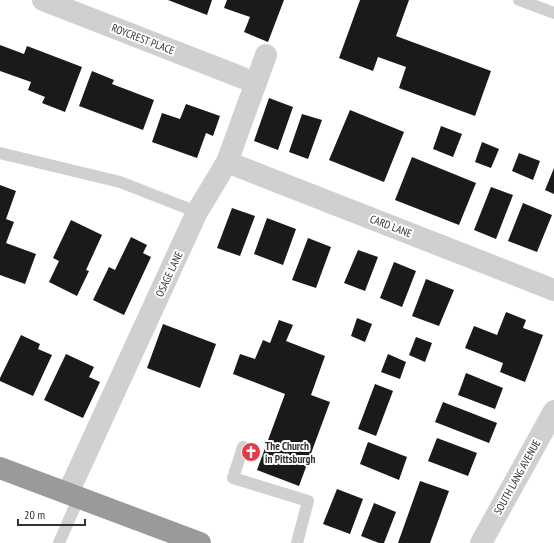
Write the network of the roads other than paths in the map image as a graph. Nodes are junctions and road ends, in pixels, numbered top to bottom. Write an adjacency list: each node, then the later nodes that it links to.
1 (42, 0): 5 (street, ROYCREST PLACE)
2 (519, 0): 3 (lane)
3 (554, 12)
4 (266, 55): 7 (street, OSAGE LANE)
5 (243, 78)
6 (0, 153): 8 (lane)
7 (227, 162): 8 (street, OSAGE LANE); 9 (street, CARD LANE)
8 (198, 212): 13 (street, OSAGE LANE)
9 (554, 290)
10 (554, 412): 17 (street, SOUTH LANG AVENUE)
11 (243, 447): 16 (lane)
12 (0, 468): 13 (highway)
13 (74, 495): 14 (lane); 15 (highway)
14 (59, 543)
15 (200, 543)
16 (297, 543)
17 (481, 543)

